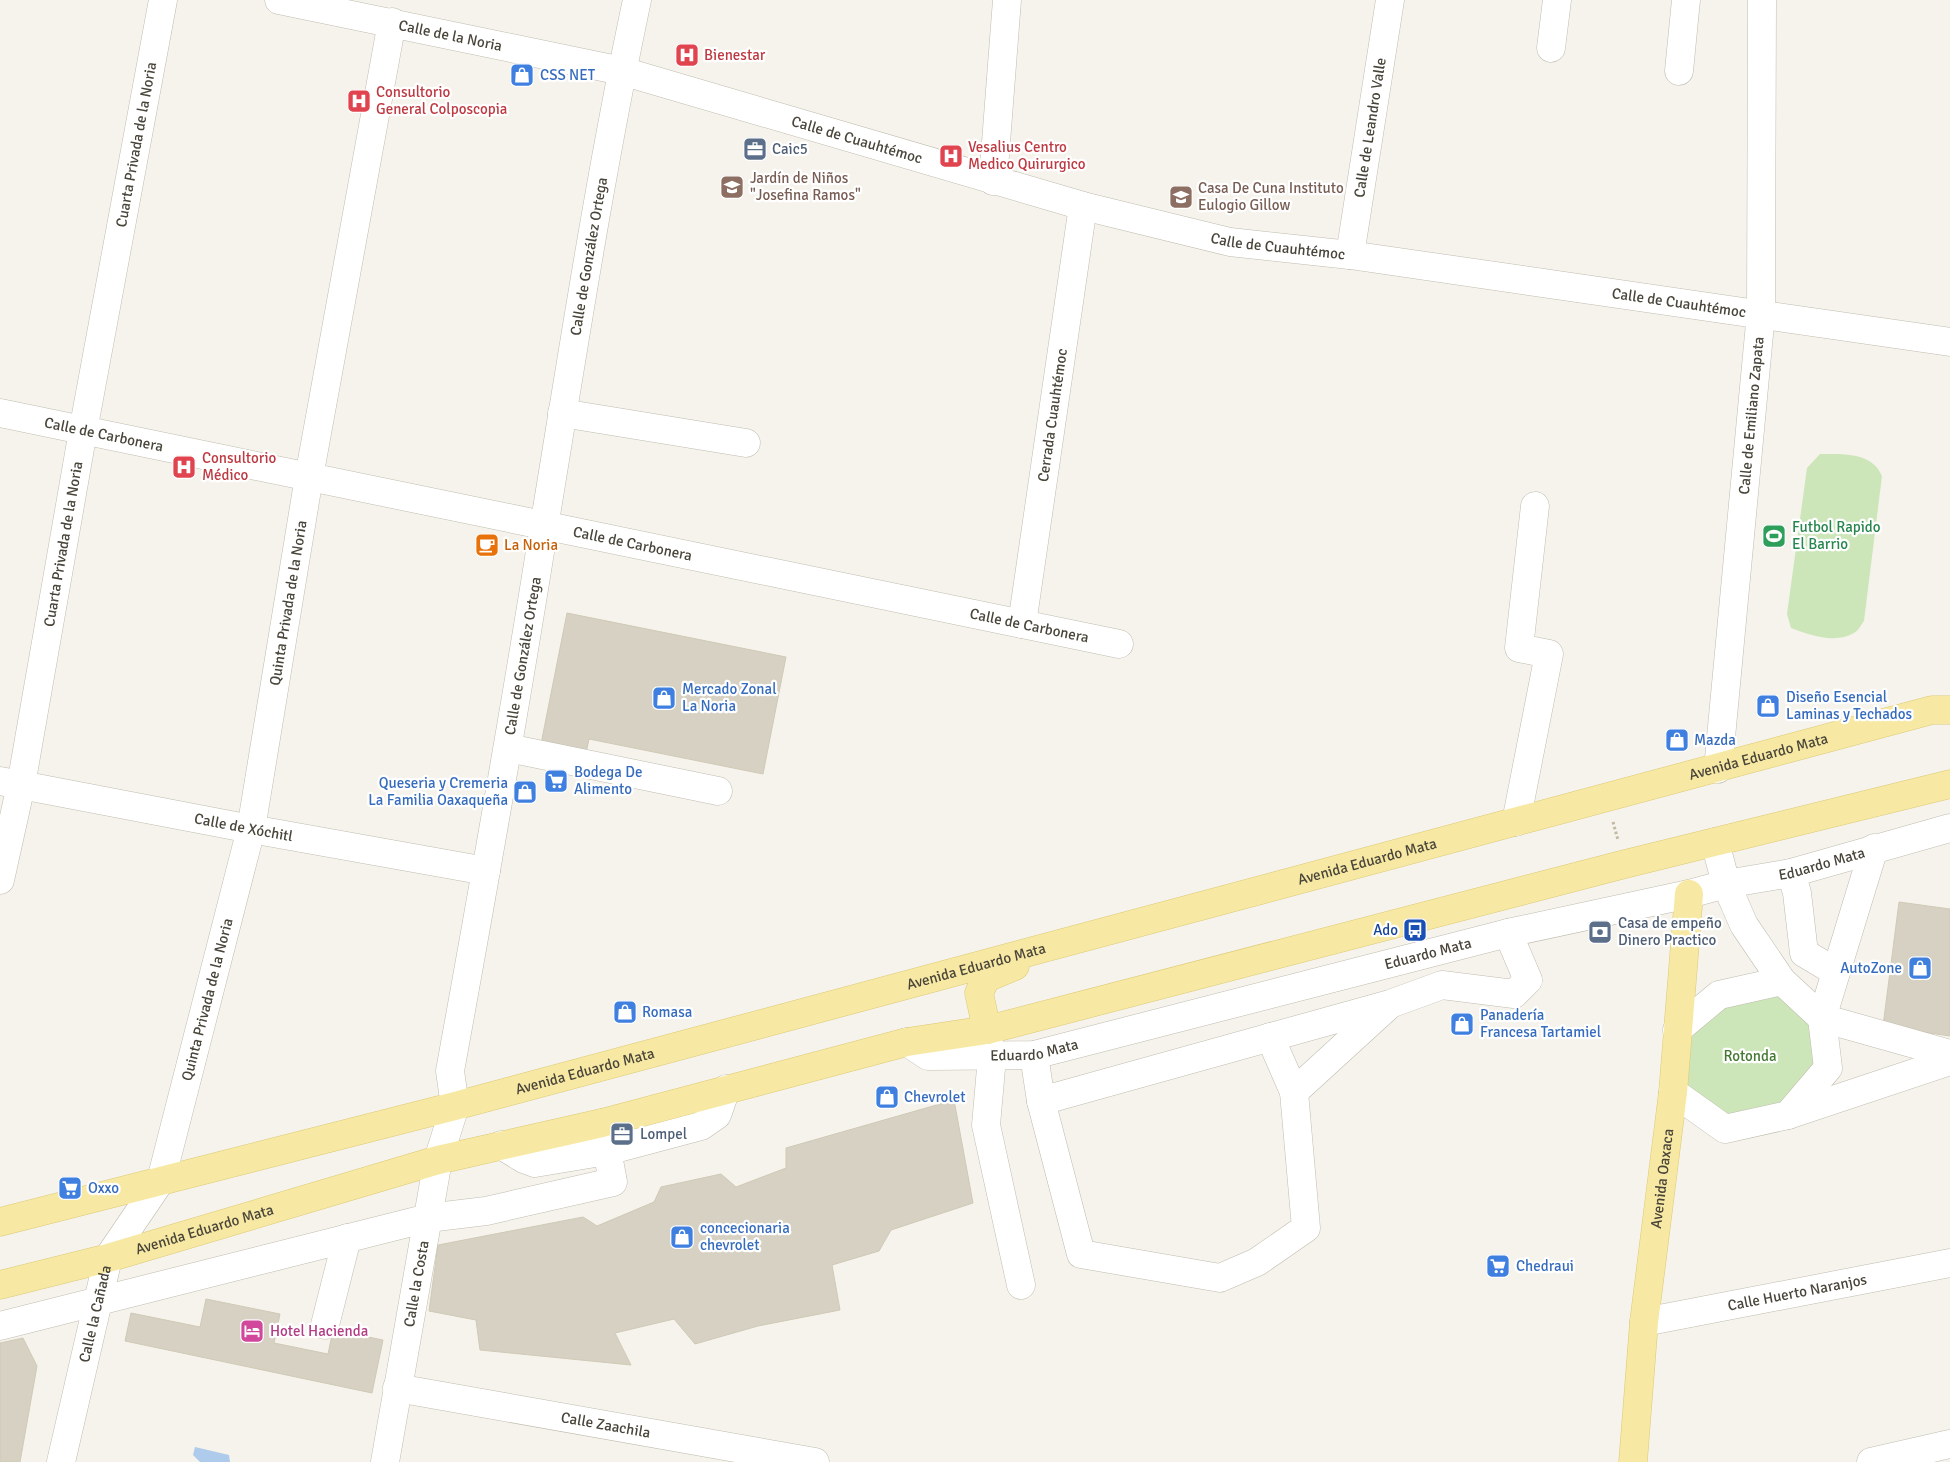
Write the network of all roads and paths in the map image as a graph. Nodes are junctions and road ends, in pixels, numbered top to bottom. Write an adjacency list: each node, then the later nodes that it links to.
1 (163, 0): 20 (street, Cuarta Privada de la Noria)
2 (279, 0): 9 (street, Calle de la Noria)
3 (637, 0): 11 (street, Calle de González Ortega)
4 (1007, 0): 13 (street)
5 (1390, 0): 15 (street, Calle de Leandro Valle)
6 (1557, 0): 10 (street)
7 (1686, 0): 12 (street)
8 (1762, 0): 16 (street, Calle de Emiliano Zapata)
9 (392, 22): 11 (street, Calle de la Noria); 22 (street, Quinta Privada de la Noria)
10 (1551, 48)
11 (622, 71): 13 (street, Calle de Cuauhtémoc); 19 (street, Calle de González Ortega)
12 (1679, 71)
13 (993, 181): 14 (street, Calle de Cuauhtémoc)
14 (1083, 206): 15 (street, Calle de Cuauhtémoc); 25 (street, Cerrada Cuauhtémoc)
15 (1350, 255): 16 (street, Calle de Cuauhtémoc)
16 (1761, 313): 17 (street, Calle de Cuauhtémoc); 29 (street, Calle de Emiliano Zapata)
17 (1950, 342)
18 (0, 413): 20 (street, Calle de Carbonera)
19 (562, 414): 21 (street); 24 (street, Calle de González Ortega)
20 (83, 431): 22 (street, Calle de Carbonera); 30 (street, Cuarta Privada de la Noria)
21 (746, 443)
22 (309, 478): 24 (street, Calle de Carbonera); 35 (street, Quinta Privada de la Noria)
23 (1535, 506): 33 (street)
24 (544, 525): 25 (street, Calle de Carbonera); 28 (street, Calle de González Ortega)
25 (1022, 624): 26 (street, Calle de Carbonera)
26 (1118, 644)
27 (1944, 708): 29 (main road, Avenida Eduardo Mata)
28 (508, 748): 32 (street); 38 (street, Calle de González Ortega)
29 (1718, 769): 33 (main road, Avenida Eduardo Mata)
30 (10, 783): 35 (street, Calle de Xóchitl); 40 (street, Cuarta Privada de la Noria)
31 (1950, 784): 36 (main road, Avenida Eduardo Mata)
32 (718, 791)
33 (1516, 822): 43 (main road, Avenida Eduardo Mata)
34 (1950, 828): 37 (street, Eduardo Mata)
35 (251, 829): 38 (street, Calle de Xóchitl); 69 (street, Quinta Privada de la Noria)
36 (1716, 842): 41 (street); 51 (main road, Avenida Eduardo Mata)
37 (1874, 848): 39 (street, Eduardo Mata); 46 (street)
38 (486, 871): 63 (street, Calle de González Ortega)
39 (1791, 873): 41 (street, Eduardo Mata); 46 (street)
40 (0, 880)
41 (1726, 884): 42 (street, Eduardo Mata); 47 (street)
42 (1689, 894): 44 (street, Eduardo Mata); 52 (main road, Avenida Oaxaca)
43 (1134, 923): 51 (main road); 63 (main road, Avenida Eduardo Mata)
44 (1508, 933): 45 (street, Eduardo Mata); 48 (street)
45 (1434, 954): 48 (street); 56 (street, Eduardo Mata)
46 (1836, 972): 50 (street)
47 (1782, 981): 50 (street); 52 (street)
48 (1442, 985): 49 (street)
49 (1390, 1004): 53 (street); 60 (street)
50 (1822, 1018): 55 (street); 64 (street)
51 (987, 1030): 54 (main road, Avenida Eduardo Mata); 57 (street)
52 (1677, 1030): 61 (main road, Avenida Oaxaca)
53 (1270, 1037): 60 (street); 62 (street)
54 (907, 1042): 57 (street, Eduardo Mata); 59 (main road, Avenida Eduardo Mata)
55 (1950, 1054)
56 (1034, 1055): 57 (street, Eduardo Mata); 62 (street)
57 (992, 1056): 75 (street)
58 (1950, 1061): 64 (street)
59 (726, 1089): 65 (main road, Avenida Eduardo Mata); 67 (street)
60 (1294, 1092): 62 (street)
61 (1673, 1092): 64 (street); 78 (main road, Avenida Oaxaca)
62 (1041, 1101)
63 (455, 1106): 68 (street, Calle la Costa); 69 (main road, Avenida Eduardo Mata)
64 (1788, 1115)
65 (602, 1122): 66 (main road, Avenida Eduardo Mata); 67 (street)
66 (502, 1145): 67 (street); 68 (main road, Avenida Eduardo Mata)
67 (607, 1151): 70 (street)
68 (438, 1160): 70 (street, Calle la Costa); 73 (main road, Avenida Eduardo Mata)
69 (161, 1180): 71 (main road, Avenida Eduardo Mata); 73 (street, Calle la Cañada)
70 (428, 1218): 72 (street); 81 (street, Calle la Costa)
71 (0, 1222)
72 (347, 1238): 77 (street); 79 (street)
73 (108, 1258): 76 (main road, Avenida Eduardo Mata); 77 (street, Calle la Cañada)
74 (1950, 1263): 78 (street, Calle Huerto Naranjos)
75 (1021, 1285)
76 (0, 1286)
77 (96, 1303): 80 (street); 84 (street, Calle la Cañada)
78 (1644, 1322): 87 (main road, Avenida Oaxaca)
79 (325, 1325)
80 (0, 1326)
81 (397, 1388): 83 (street, Calle Zaachila); 85 (street, Calle la Costa)
82 (1950, 1444): 88 (street)
83 (741, 1455): 86 (street, Calle Zaachila)
84 (61, 1462)
85 (385, 1462)
86 (815, 1462)
87 (1633, 1462)
88 (1871, 1462)

